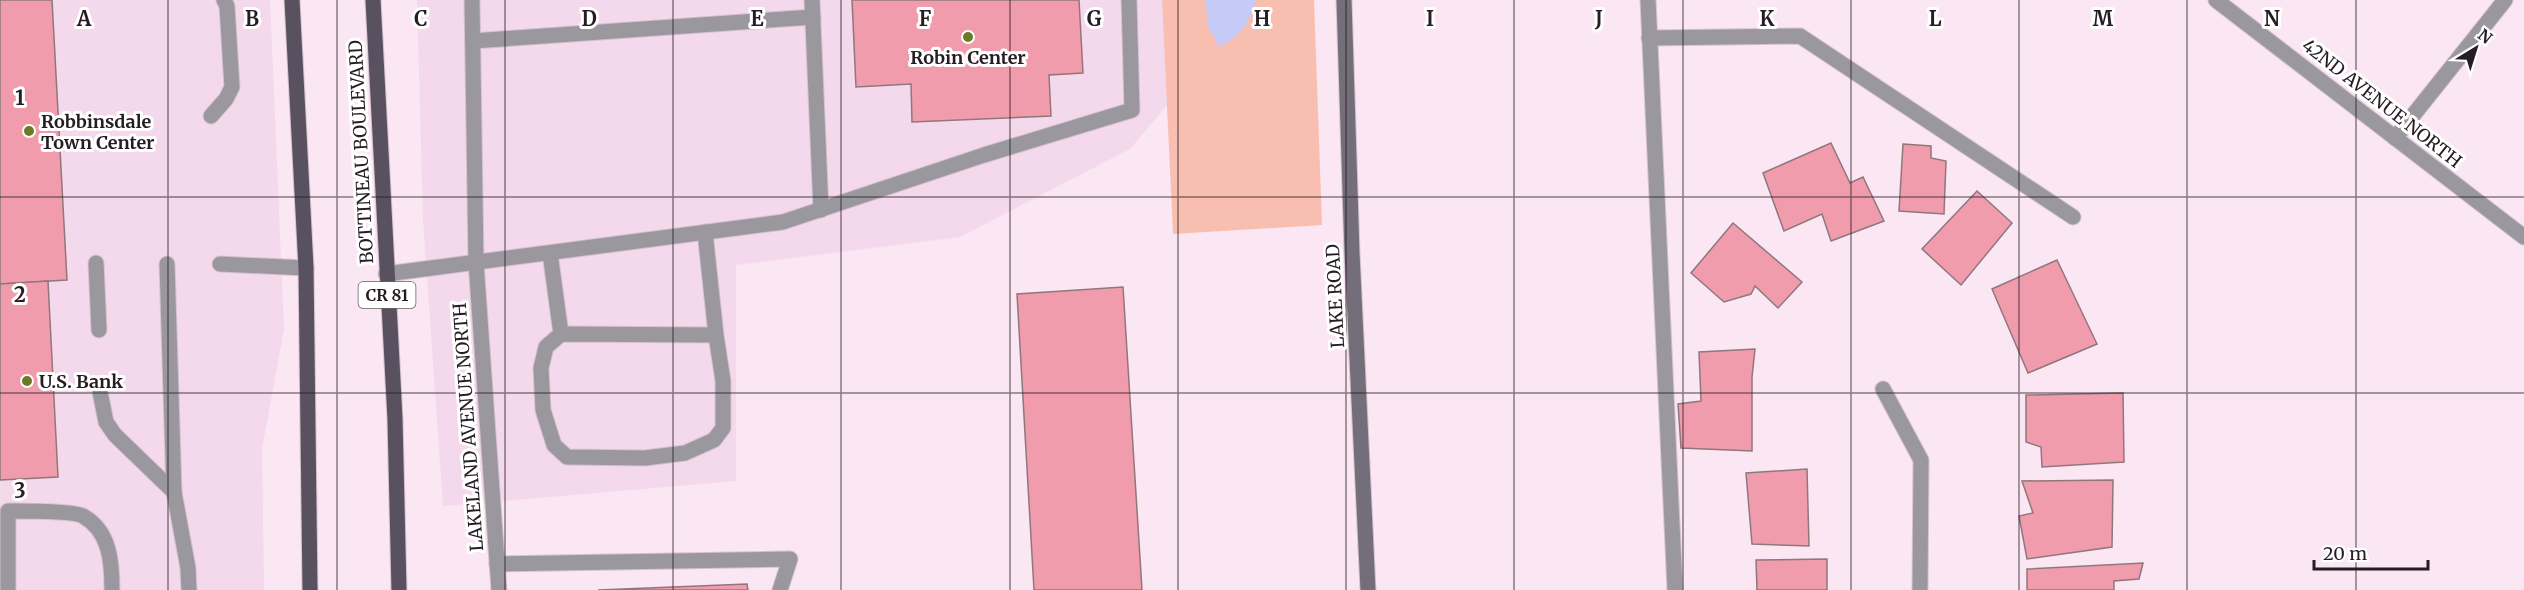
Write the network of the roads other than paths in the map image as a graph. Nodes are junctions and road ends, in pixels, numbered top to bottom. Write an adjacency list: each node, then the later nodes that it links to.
1 (224, 0): 14 (street)
2 (292, 0): 25 (main road)
3 (373, 0): 26 (main road, BOTTINEAU BOULEVARD / CR 81)
4 (472, 0): 13 (street, LAKELAND AVENUE NORTH)
5 (812, 0): 11 (street)
6 (1129, 0): 16 (street)
7 (1344, 0): 41 (street, LAKE ROAD)
8 (1648, 0): 12 (street)
9 (2216, 0): 15 (street, 42ND AVENUE NORTH)
10 (2505, 0): 15 (street)
11 (813, 17): 13 (street); 16 (street)
12 (1649, 38): 17 (street); 42 (street)
13 (473, 41): 21 (street, LAKELAND AVENUE NORTH)
14 (211, 116)
15 (2395, 138): 19 (street, 42ND AVENUE NORTH)
16 (821, 210): 18 (street)
17 (2073, 217)
18 (705, 232): 20 (street); 29 (street)
19 (2524, 237)
20 (550, 253): 21 (street); 28 (street)
21 (476, 262): 26 (street); 33 (street, LAKELAND AVENUE NORTH)
22 (96, 263): 27 (street)
23 (167, 264): 32 (street)
24 (220, 264): 25 (street)
25 (306, 268): 37 (main road)
26 (386, 274): 38 (main road, BOTTINEAU BOULEVARD / CR 81)
27 (99, 330)
28 (561, 334): 29 (street); 29 (street)
29 (716, 335)
30 (1883, 389): 43 (street)
31 (100, 392): 32 (street)
32 (174, 492): 36 (street)
33 (497, 564): 39 (street, LAKELAND AVENUE NORTH); 40 (street)
34 (8, 590): 35 (street)
35 (112, 590)
36 (189, 590)
37 (310, 590)
38 (399, 590)
39 (499, 590)
40 (780, 590)
41 (1368, 590)
42 (1675, 590)
43 (1920, 590)

